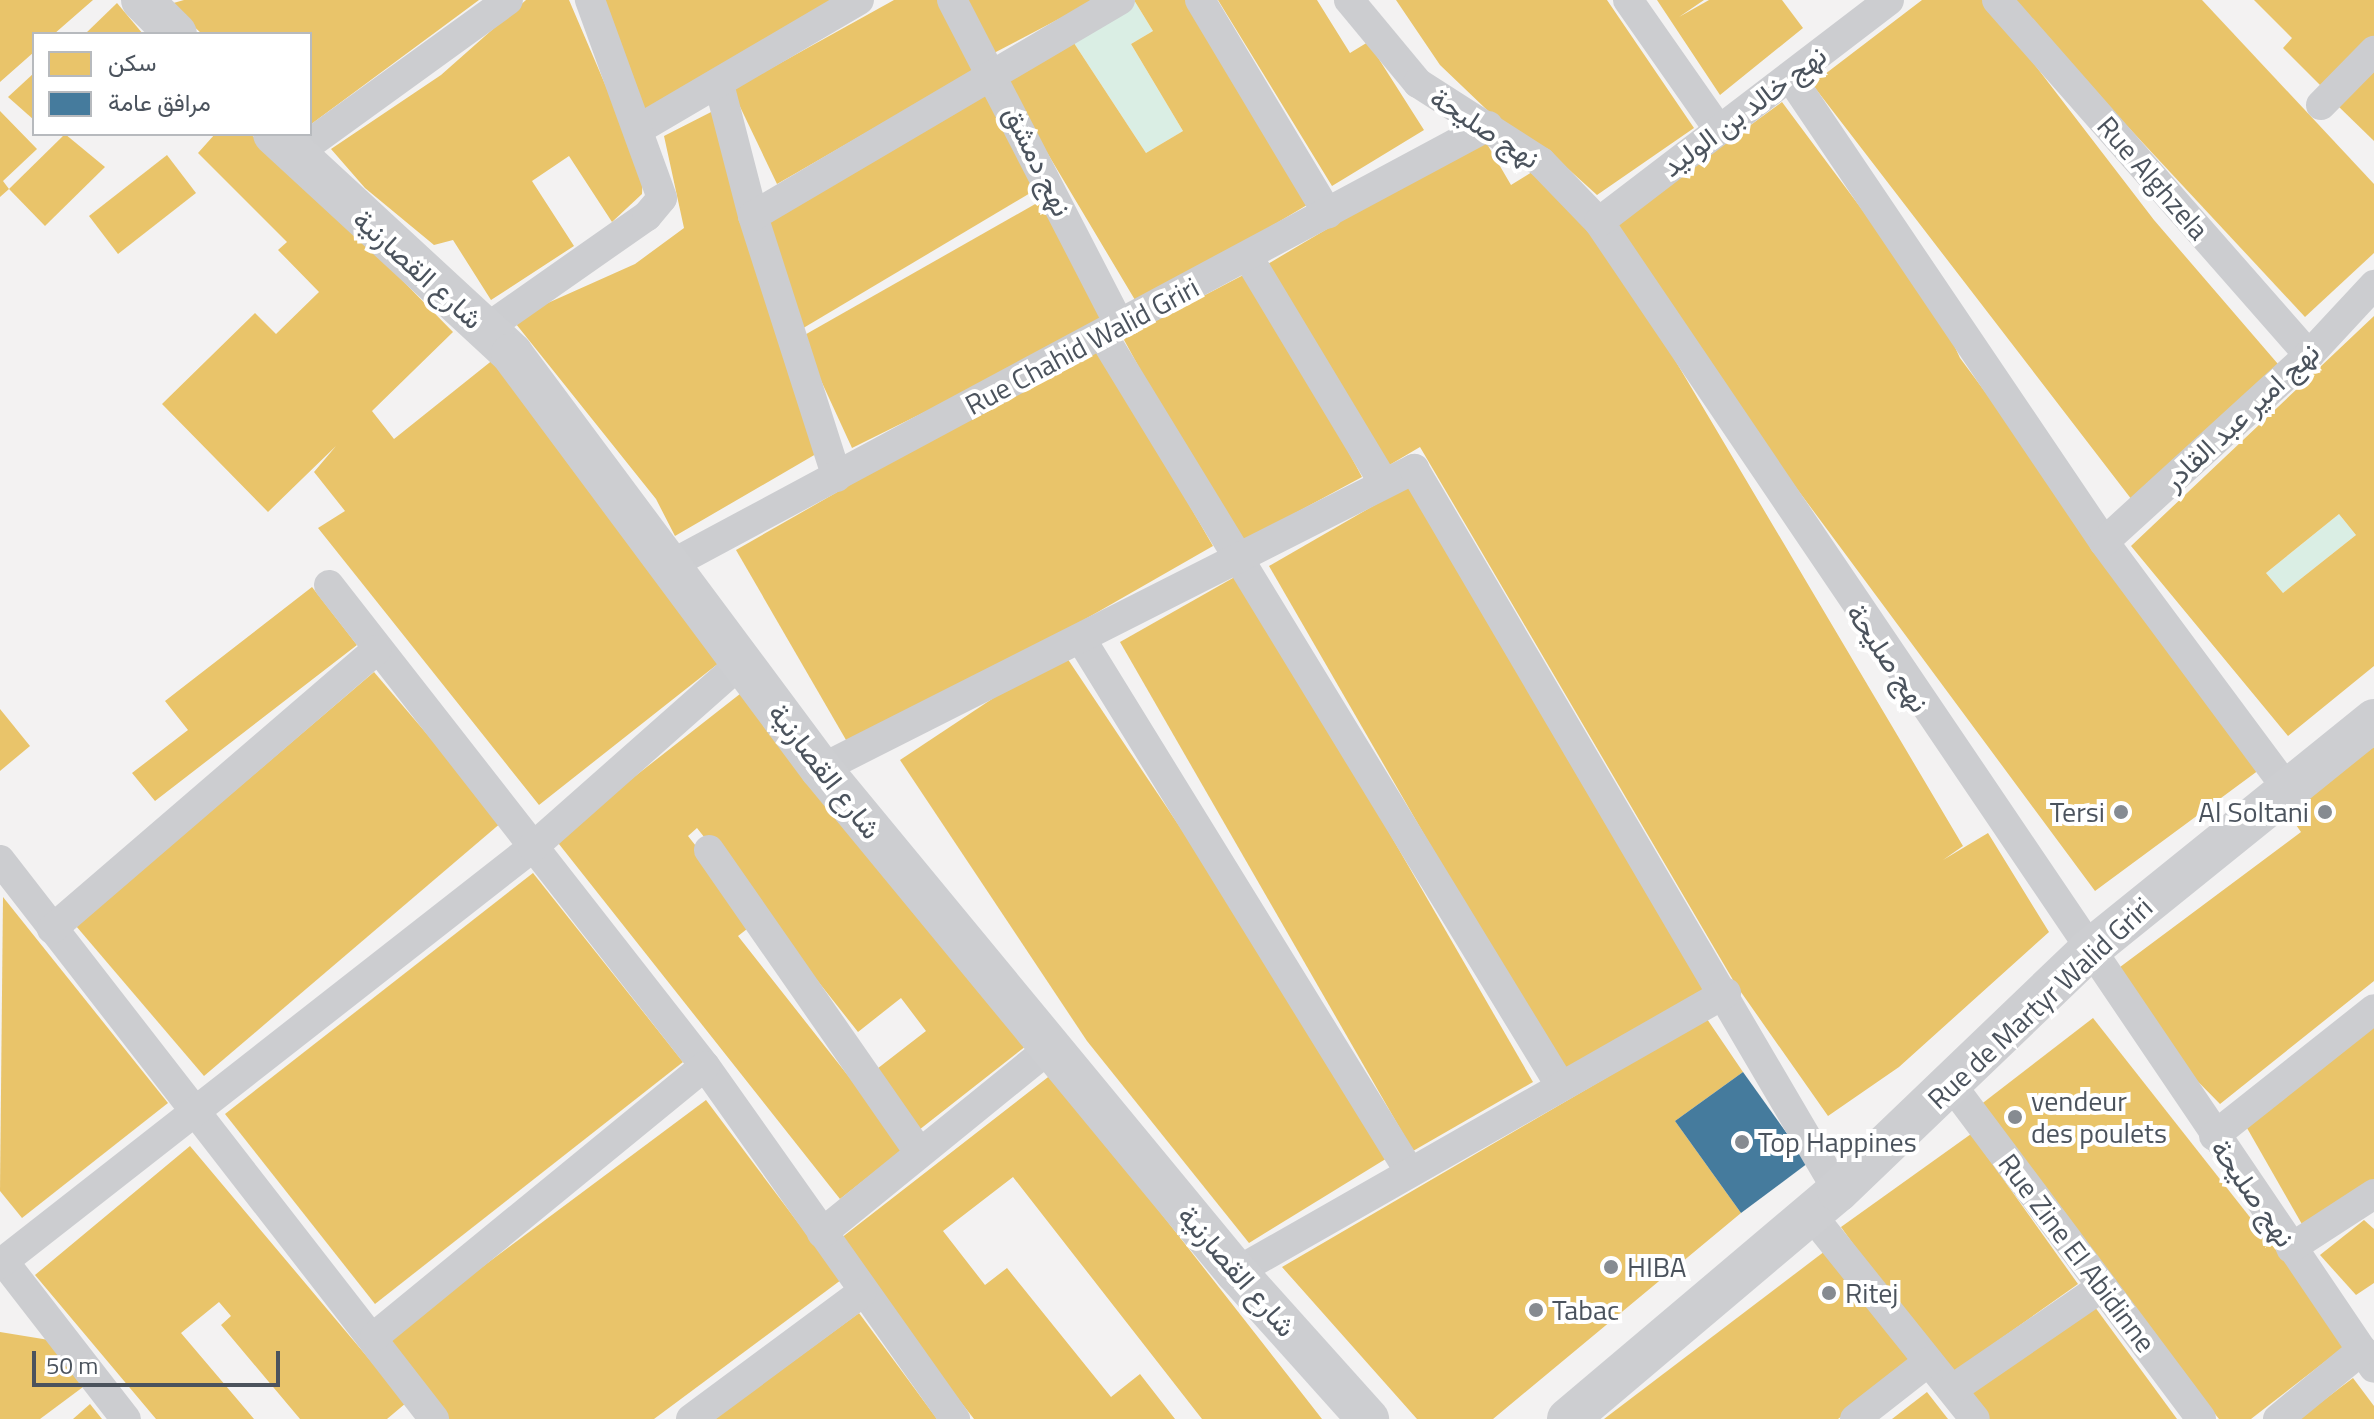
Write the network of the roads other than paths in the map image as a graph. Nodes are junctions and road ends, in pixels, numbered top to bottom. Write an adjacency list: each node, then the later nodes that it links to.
1 (142, 0): 12 (street)
2 (508, 0): 18 (street)
3 (590, 0): 20 (street)
4 (859, 0): 16 (street)
5 (952, 0): 14 (street, نهج دمشق)
6 (1120, 0): 14 (street)
7 (1200, 0): 23 (street)
8 (1349, 0): 19 (street, نهج صليحة)
9 (1628, 0): 21 (street)
10 (1889, 0): 15 (street, نهج خالد بن الوليد)
11 (1997, 0): 30 (street, Rue Alghzela)
12 (174, 32)
13 (2374, 51): 17 (street)
14 (994, 74): 24 (street); 29 (street, نهج دمشق)
15 (1790, 77): 21 (street, نهج خالد بن الوليد); 33 (street)
16 (720, 88): 20 (street); 24 (street)
17 (2321, 105)
18 (312, 126)
19 (1488, 126): 23 (street, Rue Chahid Walid Griri); 25 (street, نهج صليحة)
20 (639, 129): 28 (street)
21 (1719, 130): 25 (street, نهج خالد بن الوليد)
22 (284, 144): 28 (street, شارع القصارنية)
23 (1328, 214): 26 (street, Rue Chahid Walid Griri)
24 (753, 216): 31 (street)
25 (1599, 222): 47 (street, نهج صليحة)
26 (1248, 257): 29 (street, Rue Chahid Walid Griri); 32 (street)
27 (2374, 285): 30 (street, نهج امير عبد القادر)
28 (484, 330): 35 (street, شارع القصارنية)
29 (1111, 330): 31 (street, Rue Chahid Walid Griri); 34 (street, نهج دمشق)
30 (2309, 355): 33 (street, نهج امير عبد القادر)
31 (837, 477): 35 (street, Rue Chahid Walid Griri)
32 (1383, 482): 34 (street); 48 (street)
33 (2104, 542): 42 (street)
34 (1239, 557): 37 (street); 52 (street, نهج دمشق)
35 (674, 563): 39 (street, شارع القصارنية)
36 (329, 585): 38 (street)
37 (1081, 639): 41 (street); 57 (street)
38 (376, 650): 43 (street); 46 (street)
39 (742, 662): 41 (street, شارع القصارنية); 43 (street)
40 (2374, 720): 42 (street, Rue de Martyr Walid Griri)
41 (821, 769): 50 (street, شارع القصارنية)
42 (2287, 788): 47 (street, Rue de Martyr Walid Griri)
43 (533, 847): 51 (street); 54 (street)
44 (709, 850): 56 (street)
45 (0, 860): 46 (street)
46 (52, 929): 54 (street)
47 (2088, 951): 53 (street, Rue de Martyr Walid Griri); 55 (street, نهج صليحة)
48 (1726, 993): 52 (street); 59 (street)
49 (2374, 1009): 55 (street)
50 (1050, 1048): 56 (street); 63 (street, شارع القصارنية)
51 (705, 1066): 60 (street); 66 (street)
52 (1560, 1085): 57 (street)
53 (1953, 1087): 59 (street, Rue de Martyr Walid Griri); 64 (street, Rue Zine El Abidinne)
54 (194, 1118): 62 (street); 66 (street)
55 (2214, 1136): 61 (street, نهج صليحة)
56 (919, 1152): 60 (street)
57 (1408, 1169): 63 (street)
58 (2374, 1194): 61 (street)
59 (1824, 1202): 68 (street); 75 (street, Rue de Martyr Walid Griri)
60 (822, 1233): 65 (street)
61 (2291, 1248): 67 (street, نهج صليحة)
62 (2, 1263): 70 (street)
63 (1236, 1272): 74 (street, شارع القصارنية)
64 (2102, 1287): 69 (street); 78 (street, Rue Zine El Abidinne)
65 (861, 1293): 72 (street); 73 (street)
66 (375, 1336): 71 (street)
67 (2368, 1359): 79 (street)
68 (1928, 1362): 69 (street); 76 (street)
69 (1953, 1389): 77 (street)
70 (126, 1419)
71 (434, 1419)
72 (691, 1419)
73 (955, 1419)
74 (1368, 1419)
75 (1568, 1419)
76 (1855, 1419)
77 (1975, 1419)
78 (2201, 1419)
79 (2278, 1419)

